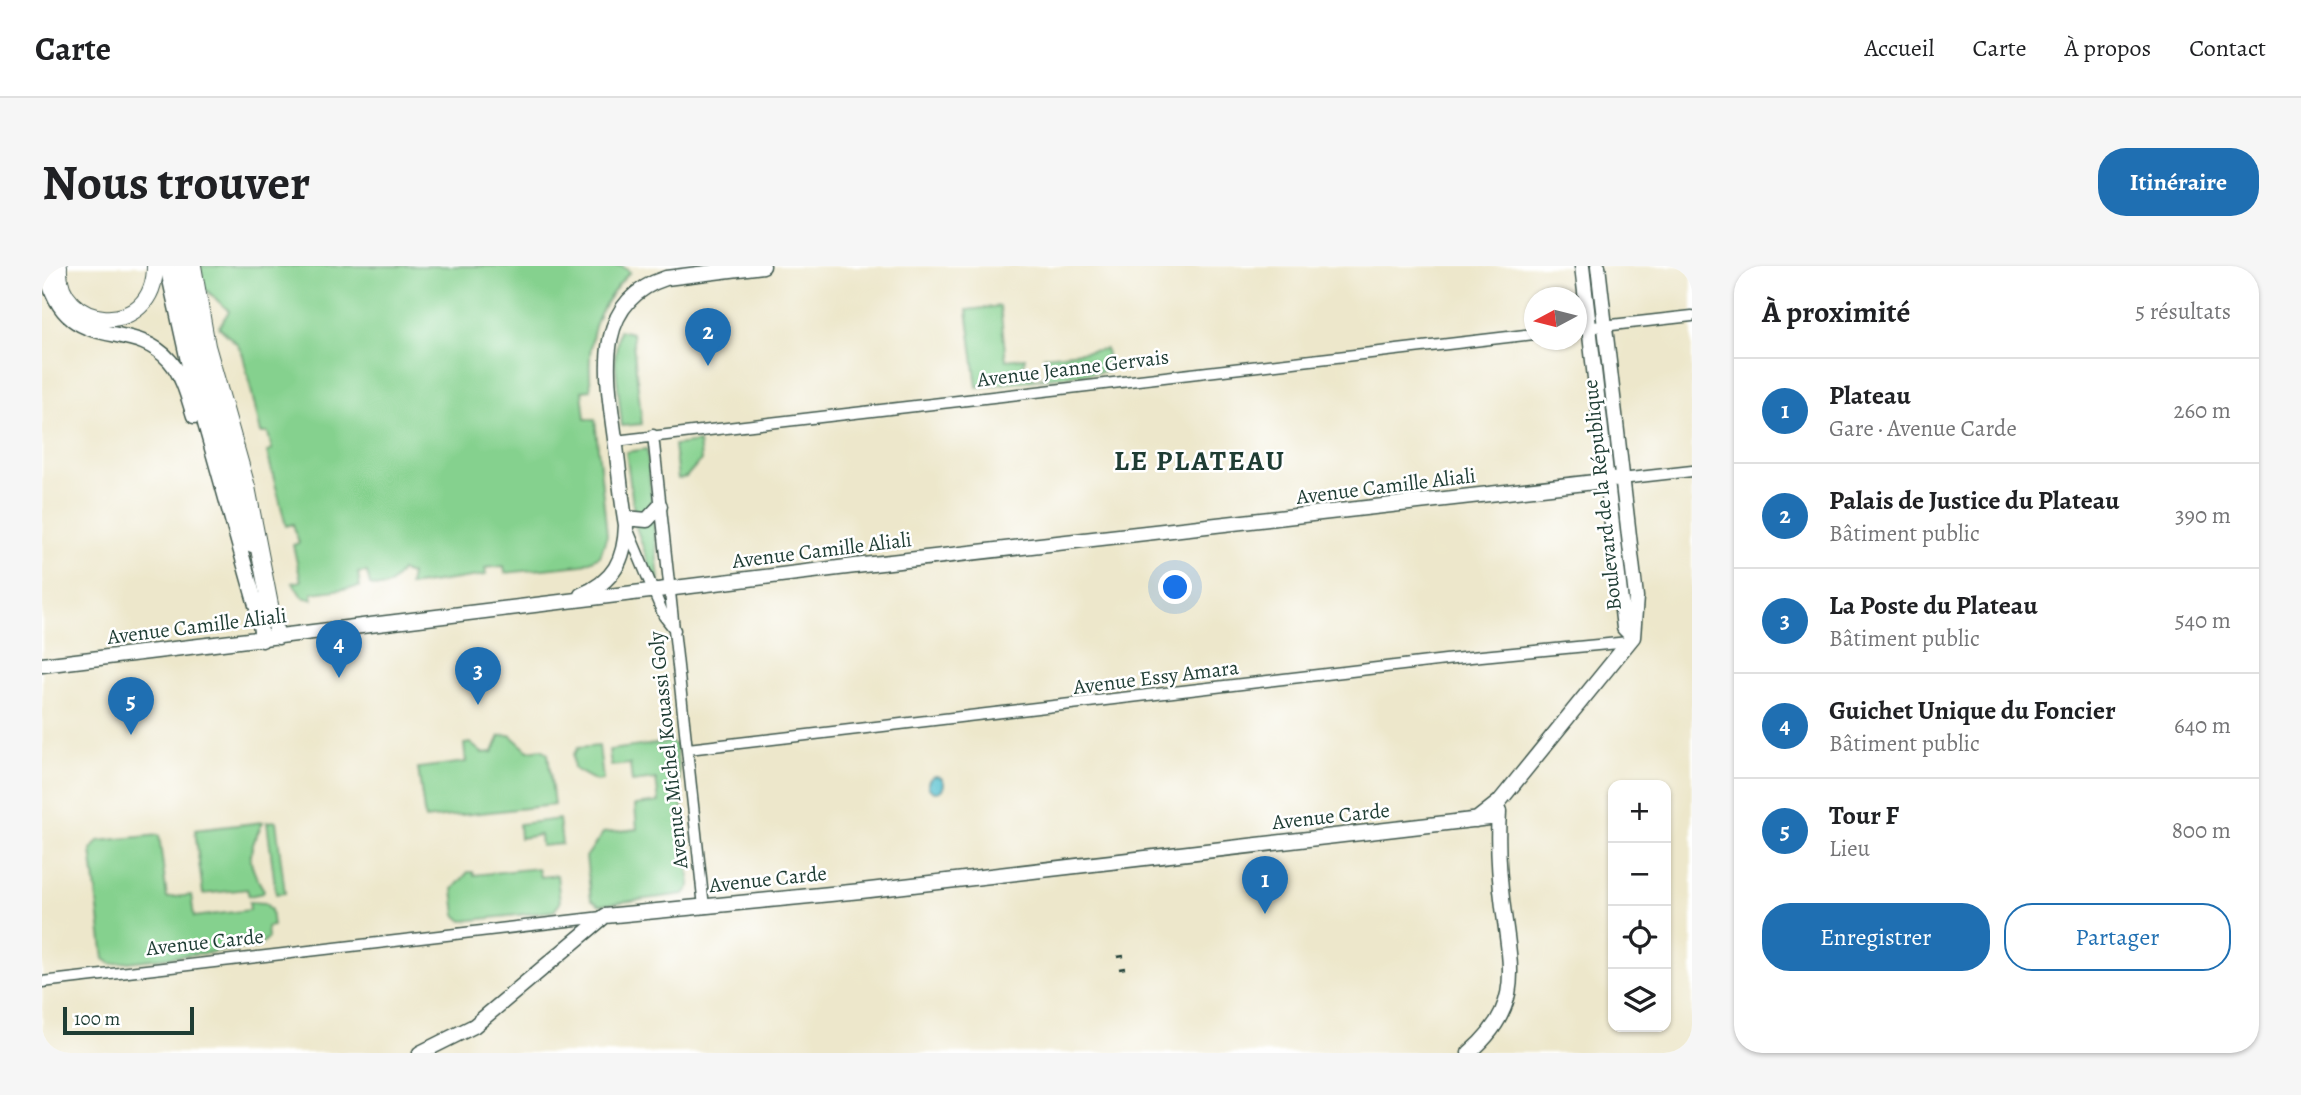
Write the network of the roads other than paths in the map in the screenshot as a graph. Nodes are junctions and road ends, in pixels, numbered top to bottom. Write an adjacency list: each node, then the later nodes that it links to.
1 (46, 266): 20 (main road)
2 (60, 266): 3 (highway)
3 (155, 266)
4 (167, 266): 20 (main road)
5 (181, 266): 26 (main road)
6 (193, 266): 26 (highway)
7 (763, 266): 17 (main road)
8 (1582, 266): 10 (main road, Boulevard de la République)
9 (1598, 266): 12 (main road, Boulevard de la République)
10 (1582, 287)
11 (1692, 316): 12 (street)
12 (1605, 325): 13 (street); 19 (main road, Boulevard de la République)
13 (1587, 327)
14 (1524, 335): 16 (street, Avenue Jeanne Gervais)
15 (1587, 347): 19 (main road, Boulevard de la République)
16 (653, 435): 17 (street, Avenue Jeanne Gervais); 21 (street, Avenue Michel Kouassi Goly)
17 (615, 441): 22 (main road)
18 (1692, 471): 19 (street)
19 (1614, 479): 23 (main road, Avenue Camille Aliali); 30 (main road, Boulevard de la République)
20 (225, 495): 29 (main road)
21 (660, 506): 22 (main road); 23 (street, Avenue Michel Kouassi Goly)
22 (626, 522): 24 (street); 25 (main road)
23 (670, 589): 24 (main road, Avenue Camille Aliali); 27 (street, Avenue Michel Kouassi Goly)
24 (654, 591): 25 (main road, Avenue Camille Aliali); 27 (street)
25 (562, 603): 28 (main road, Avenue Camille Aliali)
26 (270, 605): 28 (main road)
27 (675, 631): 32 (street, Avenue Michel Kouassi Goly)
28 (278, 638): 29 (main road, Avenue Camille Aliali)
29 (261, 639): 31 (main road, Avenue Camille Aliali)
30 (1631, 639): 32 (street, Avenue Essy Amara); 33 (main road)
31 (42, 665)
32 (688, 749): 34 (street, Avenue Michel Kouassi Goly)
33 (1499, 810): 34 (main road, Avenue Carde); 38 (main road)
34 (704, 907): 35 (main road, Avenue Carde)
35 (605, 916): 36 (street, Avenue Carde); 37 (main road)
36 (42, 982)
37 (419, 1053)
38 (1469, 1053)

